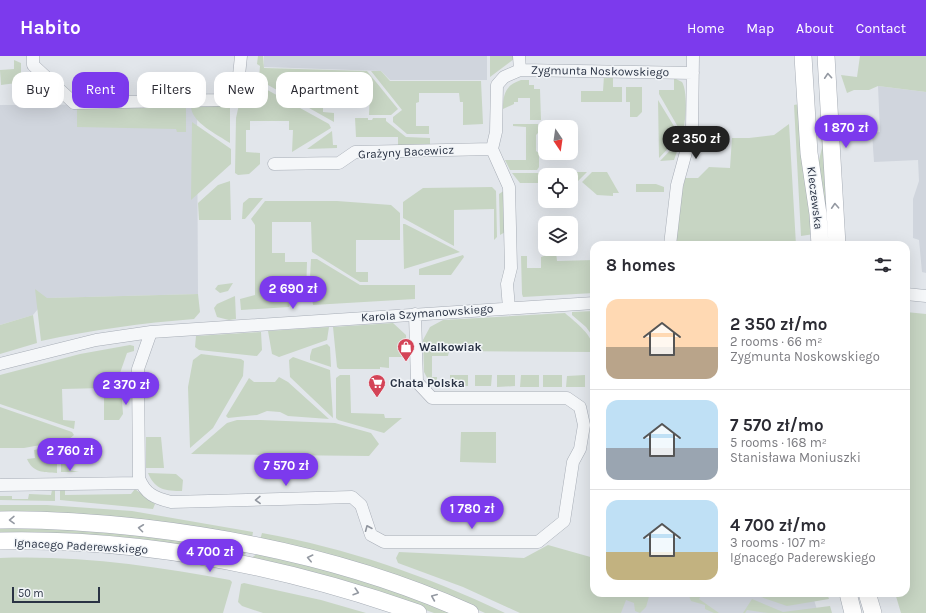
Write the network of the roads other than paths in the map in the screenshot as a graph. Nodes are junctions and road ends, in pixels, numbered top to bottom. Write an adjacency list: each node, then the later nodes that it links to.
1 (33, 56): 2 (street)
2 (241, 56)
3 (520, 56): 7 (street, Zygmunta Noskowskiego)
4 (693, 56): 8 (street)
5 (803, 56): 12 (main road, Kleczewska)
6 (826, 56): 13 (main road, Kleczewska, one-way to 6)
7 (520, 70): 8 (street, Zygmunta Noskowskiego); 9 (street)
8 (693, 72): 11 (street)
9 (492, 149): 10 (street, Grażyny Bacewicz); 17 (street)
10 (274, 164)
11 (670, 241)
12 (820, 241)
13 (837, 241)
14 (910, 294): 15 (street)
15 (926, 296)
16 (590, 303): 17 (street, Karola Szymanowskiego)
17 (509, 308): 18 (street, Karola Szymanowskiego)
18 (415, 314): 19 (street, Karola Szymanowskiego); 21 (street, one-way to 21)
19 (151, 332): 20 (street, Karola Szymanowskiego); 21 (street)
20 (0, 364)
21 (140, 483): 22 (street)
22 (0, 485)
23 (0, 520): 28 (main road, Ignacego Paderewskiego, one-way to 23)
24 (0, 542): 27 (main road, Ignacego Paderewskiego, one-way to 27)
25 (849, 597): 29 (main road)
26 (868, 597): 30 (main road)
27 (418, 613)
28 (470, 613)
29 (853, 613)
30 (873, 613)

